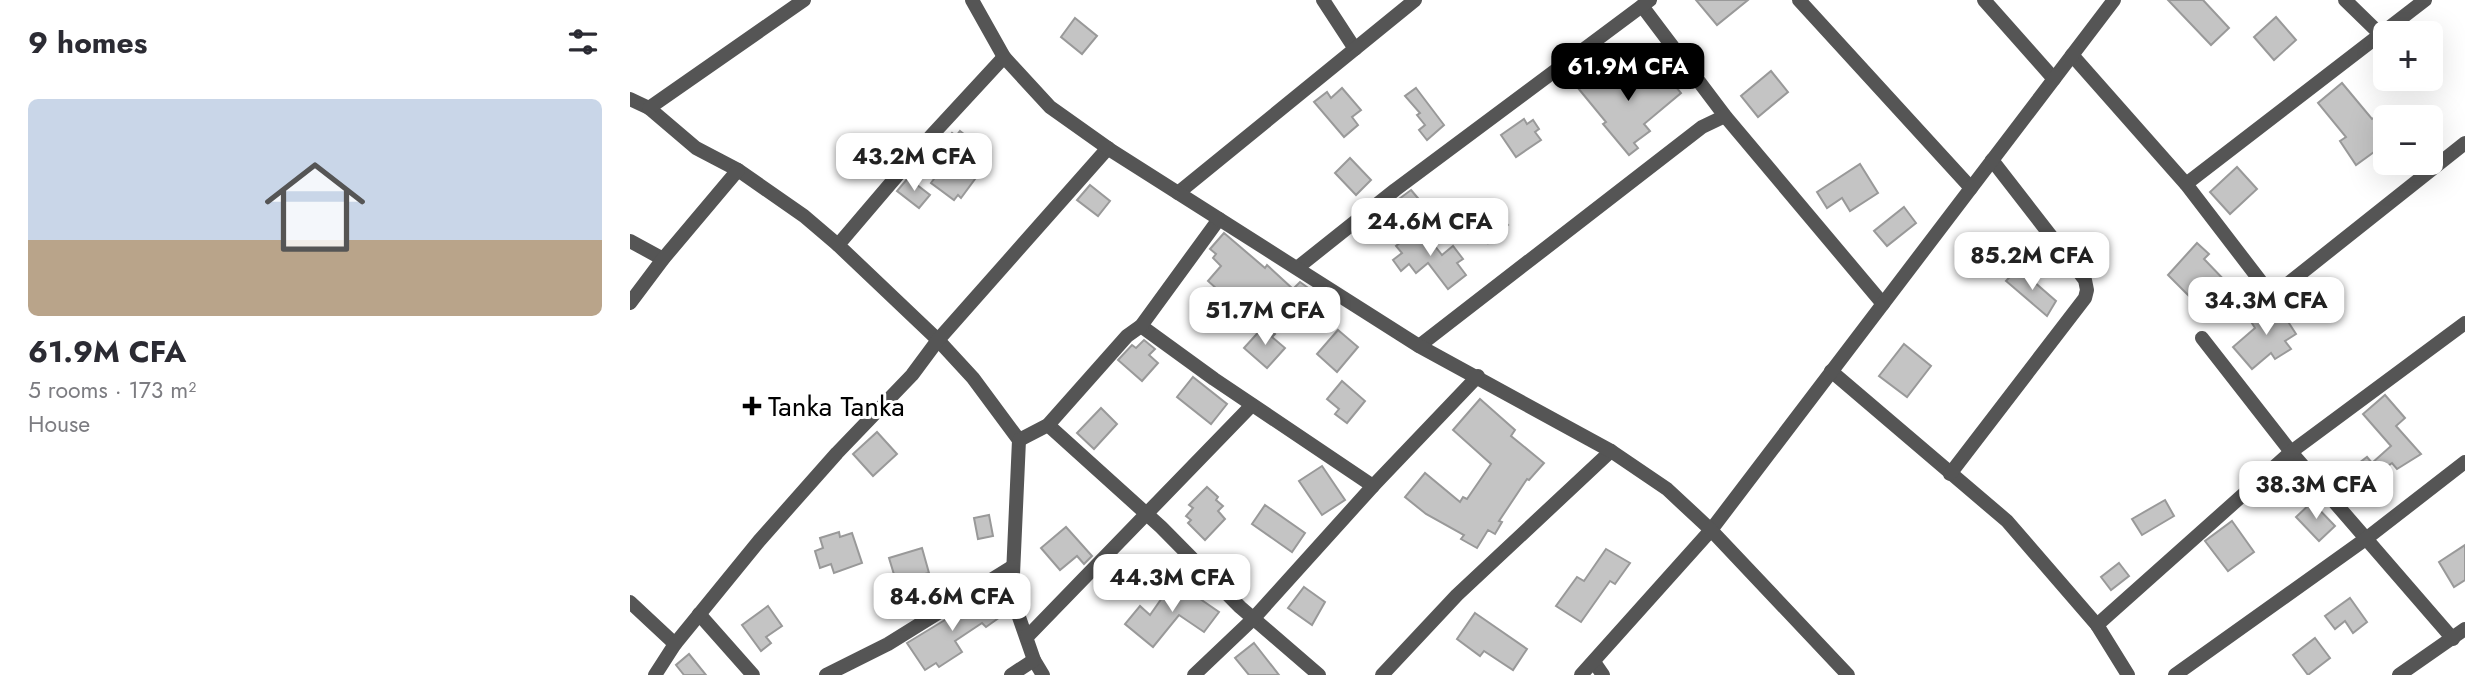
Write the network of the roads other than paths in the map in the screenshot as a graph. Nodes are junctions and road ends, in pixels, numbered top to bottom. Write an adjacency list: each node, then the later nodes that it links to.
1 (804, 0): 19 (street)
2 (972, 0): 16 (street)
3 (1323, 0): 14 (street)
4 (1415, 0): 14 (street)
5 (1799, 0): 26 (street)
6 (1984, 0): 17 (street)
7 (2114, 0): 15 (street)
8 (2345, 0): 12 (street)
9 (2425, 0): 11 (street)
10 (1646, 3): 20 (street); 32 (street)
11 (2397, 21)
12 (2373, 27)
13 (2373, 39): 25 (street)
14 (1355, 50): 27 (street)
15 (2072, 55): 17 (street); 25 (street)
16 (1004, 57): 22 (street); 30 (street)
17 (2054, 79): 23 (street)
18 (630, 99): 19 (street)
19 (649, 108): 24 (street)
20 (1726, 116): 34 (street); 39 (street)
21 (2465, 143): 25 (street)
22 (1108, 148): 27 (street); 38 (street)
23 (1992, 160): 26 (street); 48 (street)
24 (738, 170): 30 (street); 31 (street)
25 (2186, 184)
26 (1971, 188): 34 (street)
27 (1178, 193): 28 (street)
28 (1219, 219): 32 (street); 36 (street)
29 (630, 241): 31 (street)
30 (838, 245): 38 (street)
31 (663, 258): 33 (street)
32 (1297, 268): 39 (street)
33 (630, 303)
34 (1883, 304): 40 (street)
35 (2465, 323): 46 (street)
36 (1141, 326): 42 (street); 43 (street)
37 (2202, 338): 46 (street)
38 (938, 340): 44 (street); 55 (street)
39 (1419, 346): 41 (street)
40 (1831, 372): 48 (street); 51 (street)
41 (1478, 376): 45 (street); 49 (street)
42 (1252, 405): 49 (street); 50 (street)
43 (1048, 425): 44 (street); 50 (street)
44 (1019, 440): 53 (street)
45 (1611, 450): 51 (street); 71 (street)
46 (2291, 452): 52 (street); 57 (street)
47 (2465, 463): 52 (street)
48 (1950, 474): 57 (street)
49 (1373, 486): 56 (street)
50 (1145, 513): 56 (street); 59 (street)
51 (1711, 530): 63 (street); 74 (street)
52 (2367, 538): 60 (street); 76 (street)
53 (1012, 567): 59 (street); 66 (street)
54 (630, 602): 61 (street)
55 (699, 614): 61 (street); 65 (street)
56 (1253, 619): 69 (street); 70 (street)
57 (2097, 625): 75 (street)
58 (2465, 629): 60 (street)
59 (1027, 637): 62 (street)
60 (2453, 639): 77 (street)
61 (675, 644): 64 (street)
62 (1034, 660): 67 (street); 68 (street)
63 (1594, 662): 72 (street); 73 (street)
64 (655, 675)
65 (753, 675)
66 (827, 675)
67 (1011, 675)
68 (1043, 675)
69 (1194, 675)
70 (1319, 675)
71 (1382, 675)
72 (1581, 675)
73 (1603, 675)
74 (1848, 675)
75 (2128, 675)
76 (2175, 675)
77 (2399, 675)

